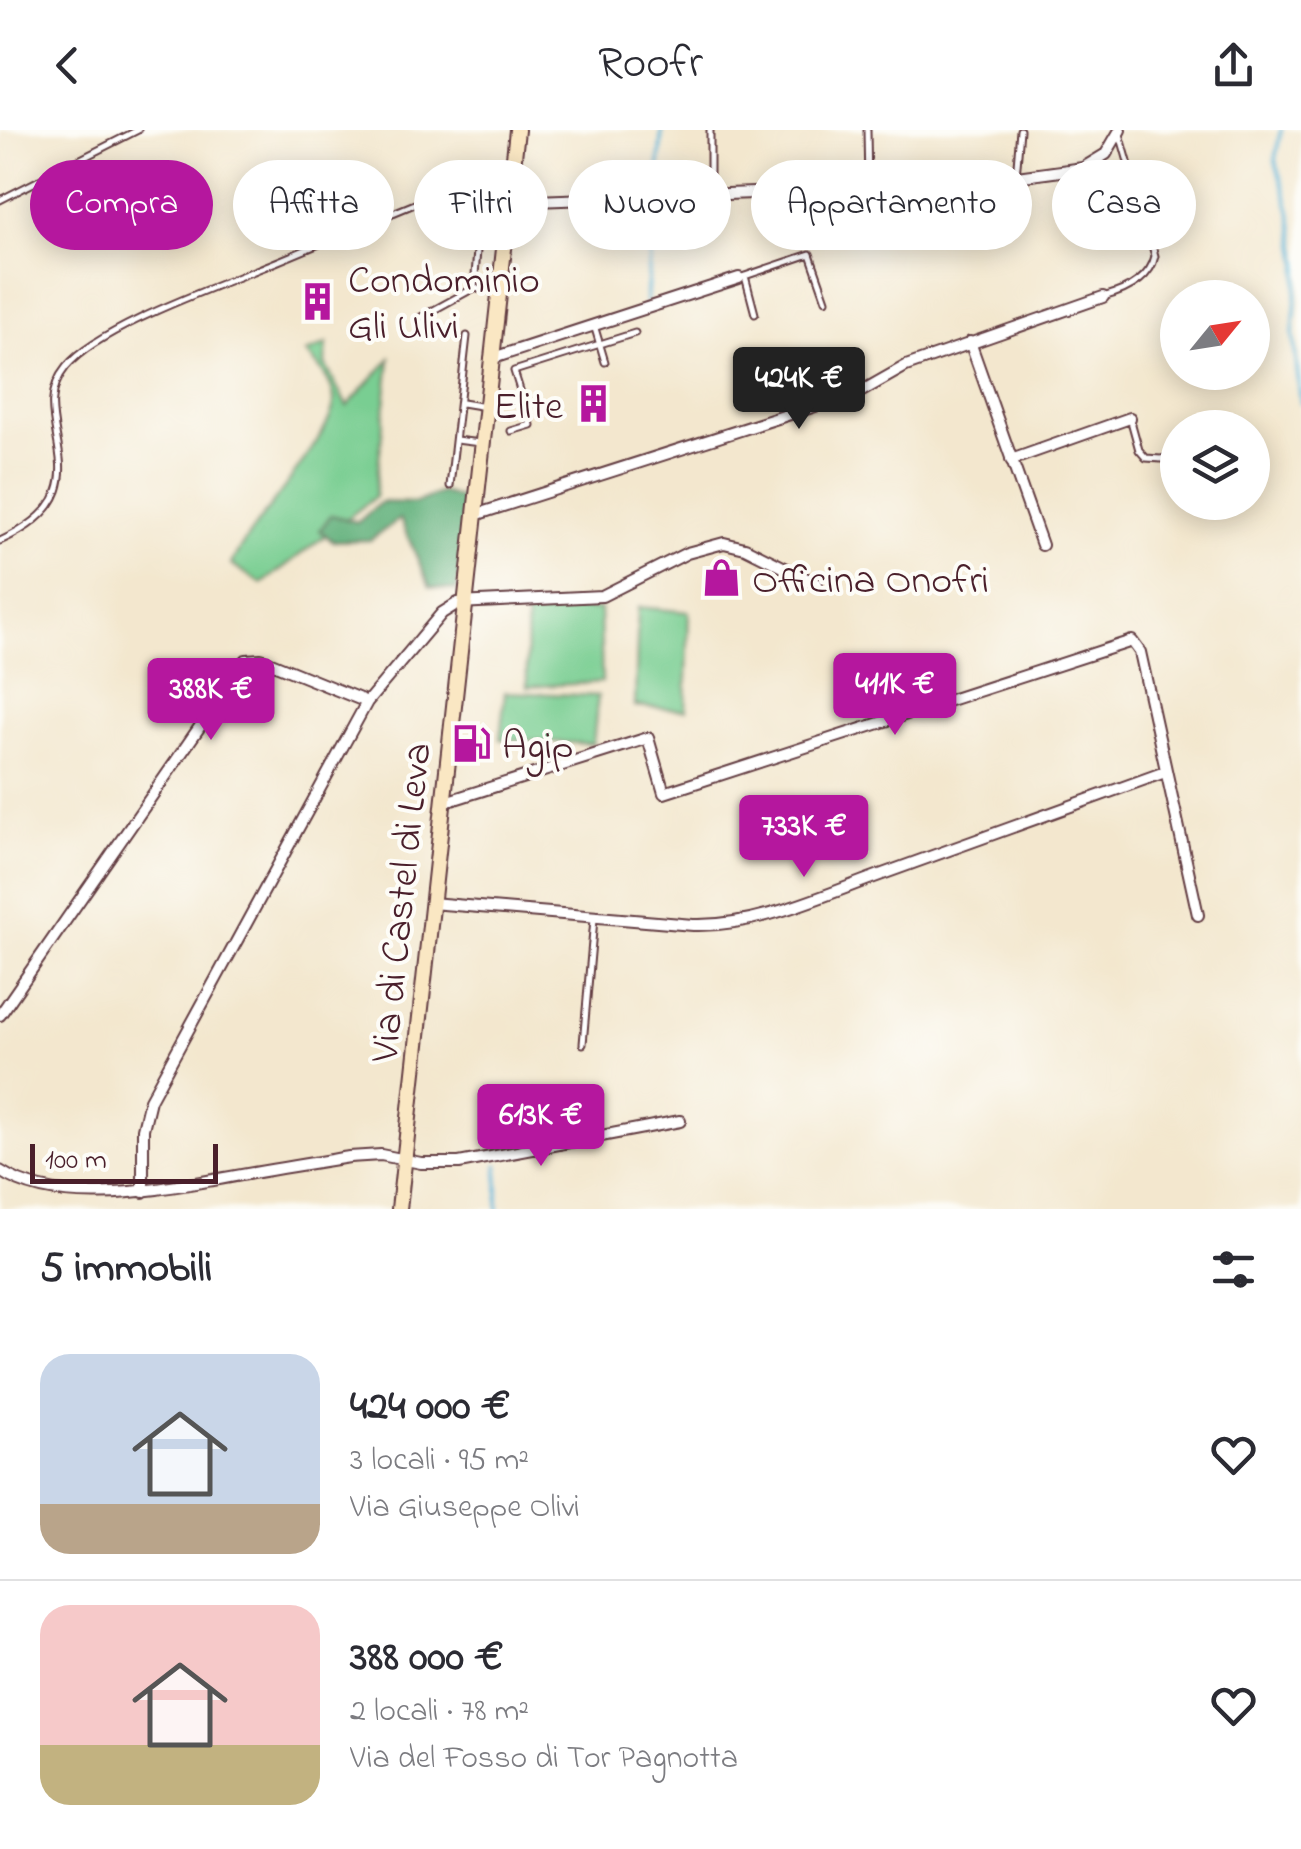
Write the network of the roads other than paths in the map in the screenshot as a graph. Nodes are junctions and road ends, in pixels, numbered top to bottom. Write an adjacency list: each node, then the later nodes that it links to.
1 (138, 130): 12 (lane)
2 (517, 130): 7 (street, Via di Castel di Leva)
3 (710, 130): 8 (lane)
4 (867, 130): 9 (lane)
5 (1020, 130): 10 (lane)
6 (1119, 131): 11 (street); 19 (lane)
7 (514, 160)
8 (710, 160)
9 (868, 160)
10 (1018, 160)
11 (1032, 175)
12 (0, 200)
13 (414, 205): 41 (lane)
14 (477, 250): 17 (lane)
15 (502, 250): 18 (street, Via di Castel di Leva)
16 (742, 277): 20 (lane); 21 (lane); 23 (street)
17 (474, 288): 18 (lane); 22 (lane)
18 (496, 291): 28 (street, Via di Castel di Leva)
19 (1103, 297): 26 (street)
20 (826, 300)
21 (755, 314)
22 (422, 317)
23 (594, 326): 27 (lane); 28 (street)
24 (635, 333): 27 (lane)
25 (468, 336): 31 (lane)
26 (970, 342): 38 (street); 40 (street)
27 (599, 344): 29 (lane); 30 (lane)
28 (490, 359): 32 (street, Via di Castel di Leva)
29 (605, 362)
30 (522, 398): 32 (lane); 34 (lane)
31 (461, 403): 32 (lane); 35 (lane)
32 (486, 407): 36 (street, Via di Castel di Leva)
33 (1130, 418): 37 (lane); 38 (street)
34 (511, 432)
35 (456, 440): 36 (lane); 39 (lane)
36 (483, 443): 40 (street, Via di Castel di Leva)
37 (1160, 459)
38 (1011, 460): 42 (street)
39 (450, 486)
40 (476, 515): 44 (street, Via di Castel di Leva)
41 (0, 541)
42 (1042, 546)
43 (817, 584): 44 (street)
44 (464, 602): 45 (street); 47 (street, Via di Castel di Leva)
45 (366, 702): 51 (street); 56 (street)
46 (1165, 772): 47 (street); 49 (street); 50 (street)
47 (442, 804): 48 (street, Via di Castel di Leva)
48 (431, 903): 50 (street); 54 (street, Via di Castel di Leva)
49 (1198, 914)
50 (595, 916): 52 (lane)
51 (0, 1015)
52 (583, 1044)
53 (680, 1121): 54 (street)
54 (404, 1158): 56 (street); 57 (street, Via di Castel di Leva)
55 (0, 1171): 56 (street)
56 (143, 1192)
57 (399, 1209)

